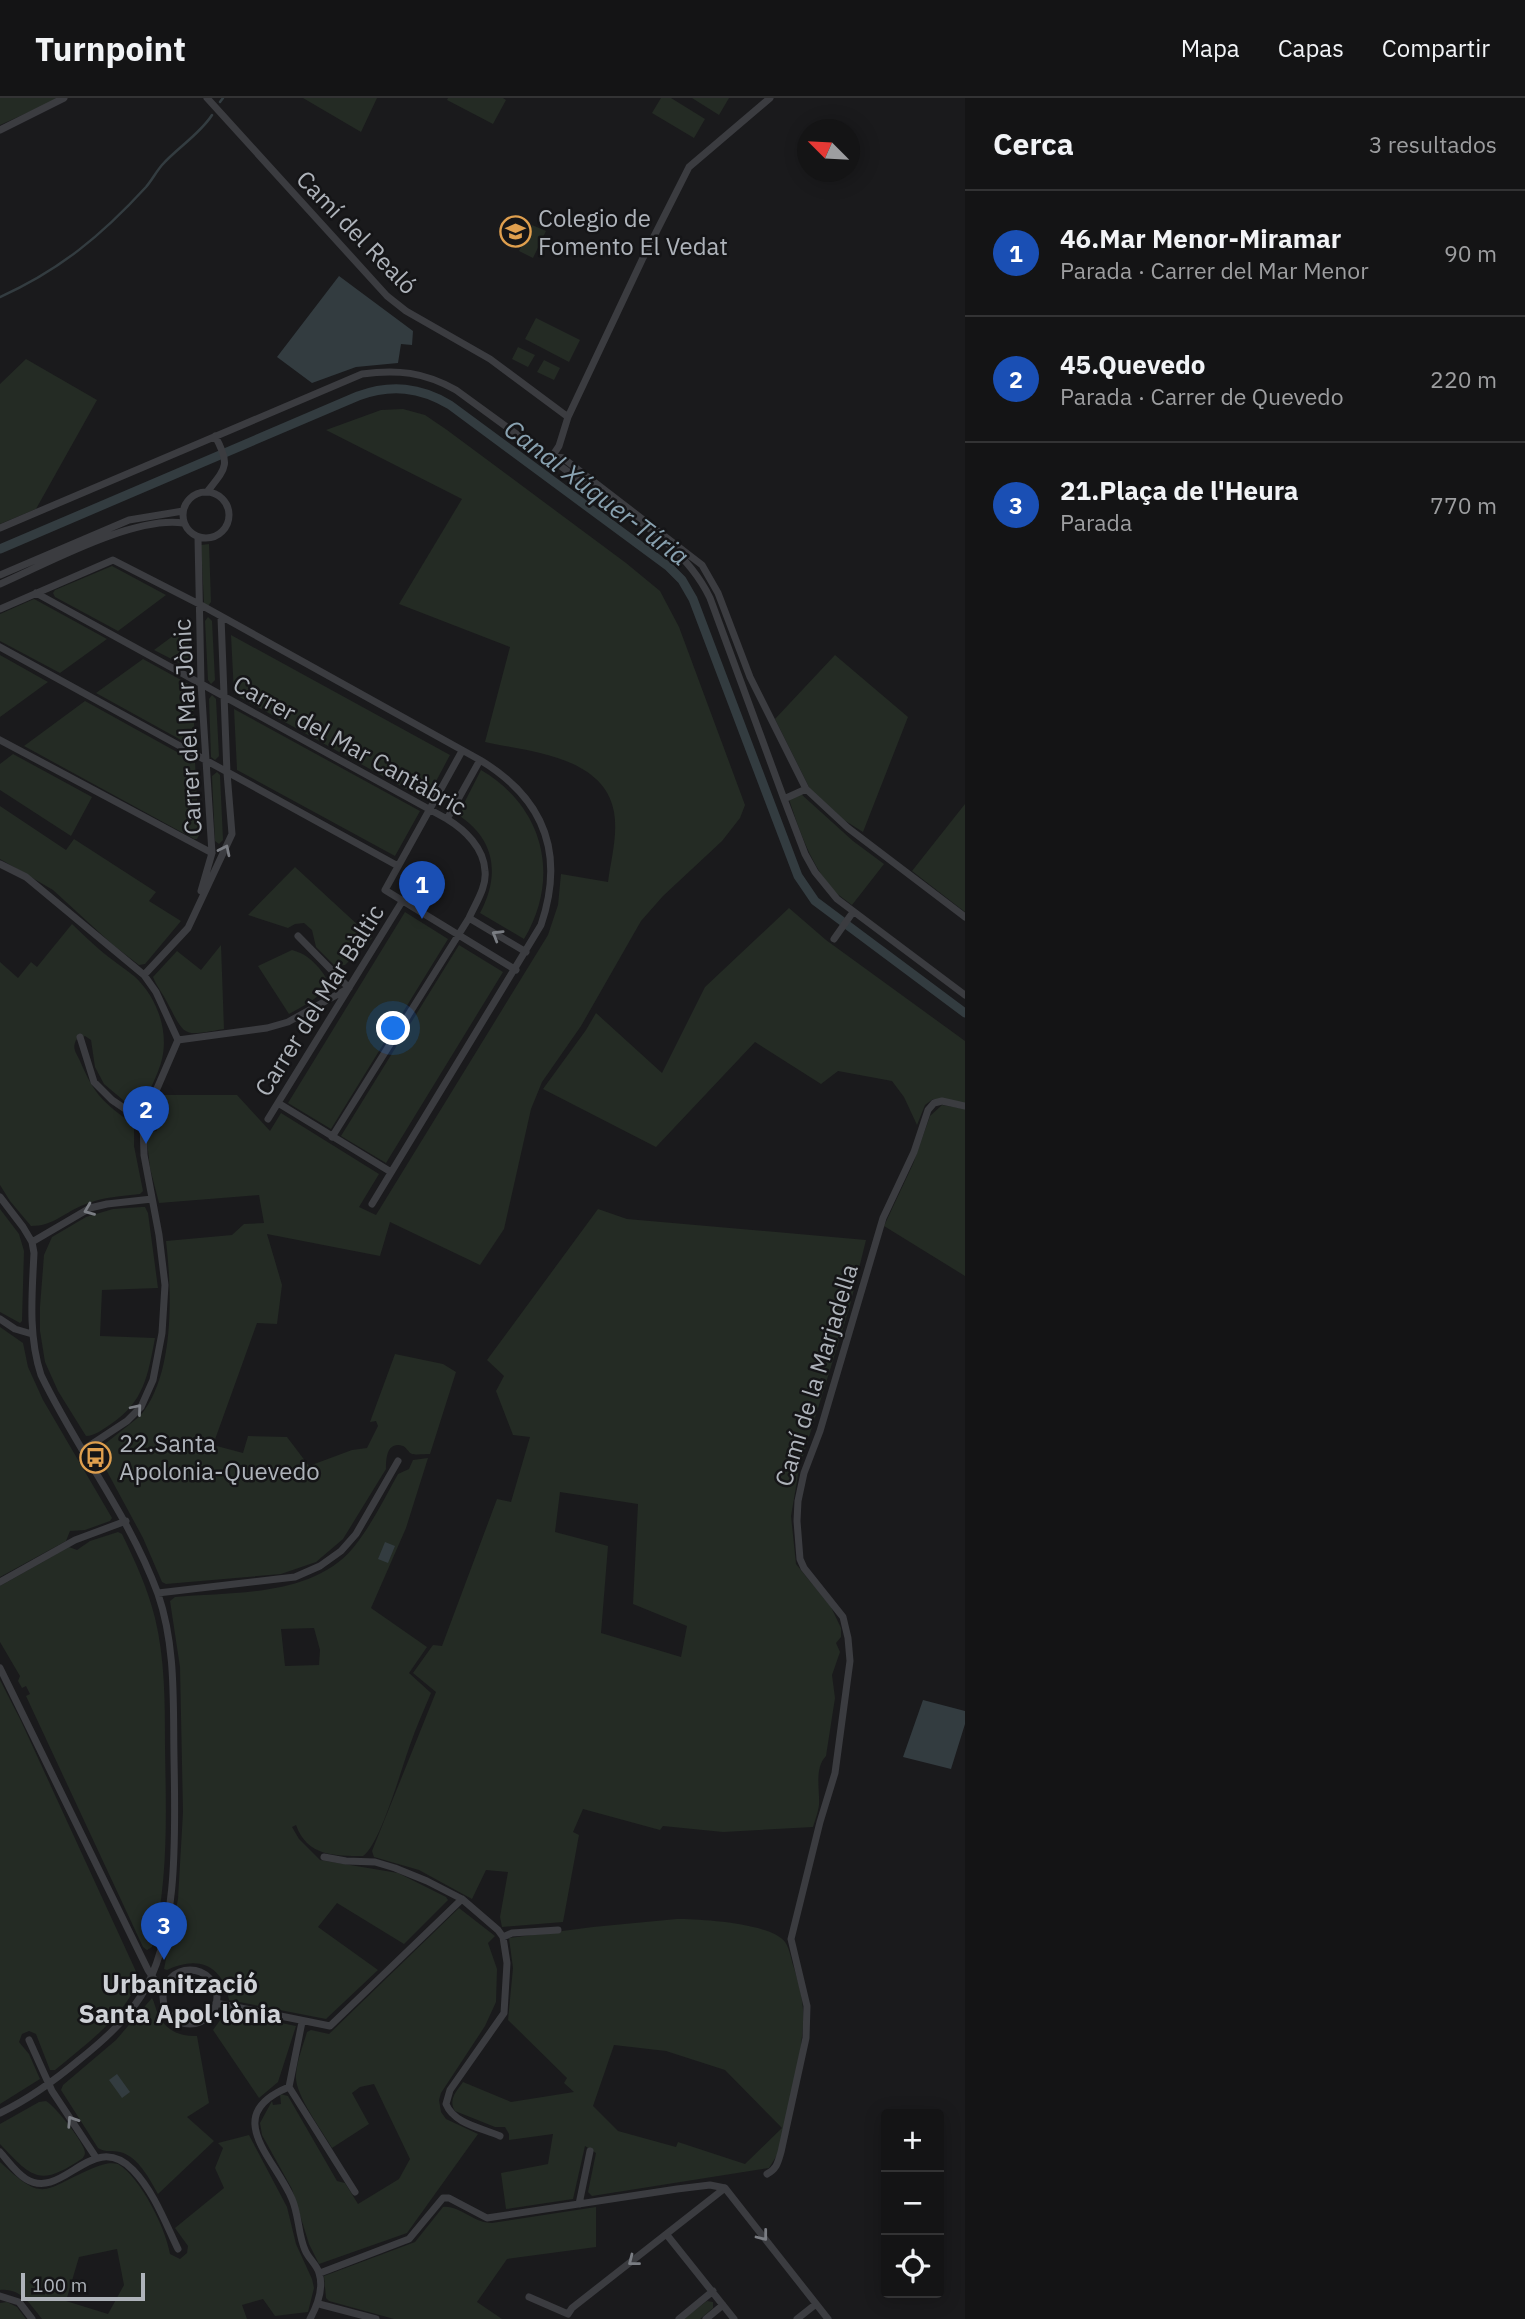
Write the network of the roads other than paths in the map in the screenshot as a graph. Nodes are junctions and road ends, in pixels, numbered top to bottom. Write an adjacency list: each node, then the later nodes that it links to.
1 (64, 98): 4 (street)
2 (207, 98): 5 (street, Camí del Realó)
3 (770, 98): 5 (street)
4 (0, 130)
5 (568, 417): 7 (street)
6 (217, 439): 8 (street); 10 (street); 13 (street)
7 (559, 446): 8 (street); 9 (street)
8 (550, 458): 9 (street); 23 (street)
9 (564, 458): 22 (street)
10 (207, 492): 11 (street); 14 (street)
11 (183, 511): 12 (street); 15 (street)
12 (183, 523): 14 (street); 16 (street)
13 (0, 528)
14 (198, 538): 18 (street, Carrer del Mar Jònic)
15 (0, 575)
16 (0, 584)
17 (36, 593): 18 (street); 19 (street); 24 (street, Carrer del Mar Cantàbric)
18 (201, 605): 20 (street); 24 (street, Carrer del Mar Jònic)
19 (0, 609)
20 (221, 617): 25 (street, Carrer del Mar Jònic); 27 (street)
21 (0, 648): 29 (street)
22 (746, 667): 23 (street); 31 (street)
23 (737, 671): 32 (street)
24 (201, 683): 25 (street, Carrer del Mar Cantàbric); 29 (street, Carrer del Mar Jònic)
25 (224, 696): 30 (street, Carrer del Mar Jònic); 33 (street, Carrer del Mar Cantàbric)
26 (0, 740): 35 (street)
27 (462, 751): 28 (street); 33 (street)
28 (480, 760): 34 (street); 46 (street)
29 (206, 762): 30 (street); 35 (street, Carrer del Mar Jònic)
30 (227, 773): 37 (street); 39 (street, Carrer del Mar Jònic, one-way to 30)
31 (806, 789): 32 (street); 41 (street)
32 (784, 799): 40 (street)
33 (429, 809): 34 (street, Carrer del Mar Cantàbric); 37 (street)
34 (447, 819): 42 (street, Carrer del Mar Cantàbric)
35 (212, 853): 39 (street, Carrer del Mar Jònic)
36 (0, 864): 48 (street)
37 (398, 866): 38 (street)
38 (403, 900): 43 (street); 49 (street, Carrer del Mar Bàltic)
39 (195, 911): 48 (street, Carrer del Mar Jònic)
40 (853, 912): 45 (street); 50 (street)
41 (965, 917)
42 (469, 918): 43 (street, Carrer del Mar Cantàbric); 46 (street, one-way to 42)
43 (458, 934): 47 (street); 57 (street, Carrer del Mar Cantàbric)
44 (298, 936): 49 (street)
45 (834, 939)
46 (526, 953): 47 (street)
47 (516, 970): 58 (street)
48 (144, 975): 52 (street)
49 (349, 988): 52 (street); 53 (street, Carrer del Mar Bàltic)
50 (965, 995)
51 (80, 1037): 56 (street)
52 (178, 1040): 56 (street)
53 (278, 1103): 55 (street, Carrer del Mar Bàltic); 57 (street)
54 (965, 1107): 87 (street, Camí de la Marjadella)
55 (268, 1119)
56 (142, 1121): 60 (street)
57 (332, 1138): 58 (street)
58 (391, 1172): 61 (street)
59 (0, 1197): 62 (street)
60 (152, 1199): 62 (street, one-way to 62); 65 (street, one-way to 60)
61 (372, 1204)
62 (32, 1242): 64 (street)
63 (0, 1319): 64 (street)
64 (32, 1334): 65 (street)
65 (83, 1450): 67 (street)
66 (398, 1461): 69 (street)
67 (126, 1521): 68 (street); 69 (street)
68 (0, 1581)
69 (158, 1594): 75 (street)
70 (0, 1668): 75 (street)
71 (324, 1857): 72 (street)
72 (462, 1899): 74 (street); 78 (street)
73 (558, 1930): 74 (street)
74 (503, 1937): 83 (street)
75 (152, 1976): 76 (street); 80 (street)
76 (164, 1986): 77 (street); 77 (street)
77 (216, 2003): 78 (street)
78 (302, 2022): 81 (street)
79 (29, 2040): 80 (street)
80 (49, 2085): 82 (street); 86 (street, one-way to 80)
81 (289, 2087): 89 (street); 93 (street)
82 (0, 2113)
83 (500, 2136)
84 (590, 2151): 90 (street)
85 (0, 2152): 86 (street)
86 (95, 2157): 92 (street)
87 (767, 2174)
88 (722, 2187): 90 (street); 91 (street); 98 (street, one-way to 98)
89 (355, 2192)
90 (579, 2204): 93 (street)
91 (667, 2235): 94 (street); 100 (street, one-way to 100)
92 (178, 2249)
93 (320, 2273): 97 (street)
94 (713, 2291): 99 (street); 104 (street)
95 (0, 2296): 101 (street)
96 (528, 2297): 100 (street)
97 (318, 2304): 102 (street); 103 (street)
98 (816, 2304): 107 (street); 108 (street)
99 (723, 2305): 105 (street); 106 (street)
100 (568, 2317)
101 (32, 2319)
102 (310, 2319)
103 (376, 2319)
104 (679, 2319)
105 (706, 2319)
106 (734, 2319)
107 (797, 2319)
108 (828, 2319)

